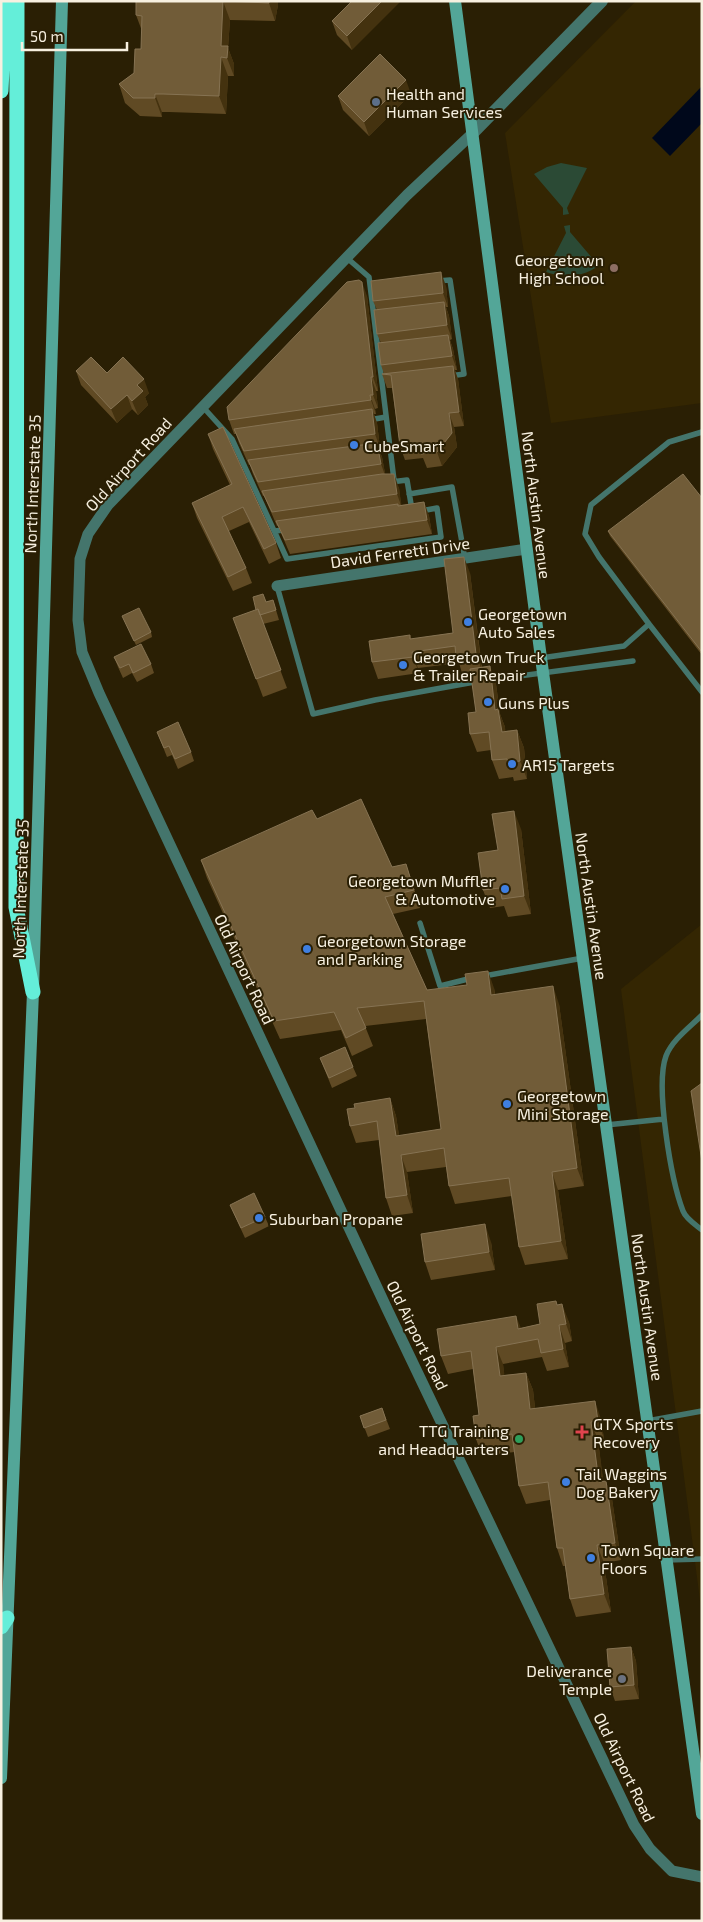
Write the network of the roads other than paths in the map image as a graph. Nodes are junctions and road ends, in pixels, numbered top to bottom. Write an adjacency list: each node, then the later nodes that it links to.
1 (5, 1): 6 (highway)
2 (17, 1): 52 (highway)
3 (62, 1): 52 (main road, North Interstate 35)
4 (454, 1): 7 (main road, North Austin Avenue)
5 (602, 1): 7 (street)
6 (1, 91)
7 (472, 134): 8 (street, Old Airport Road); 42 (main road, North Austin Avenue)
8 (347, 258): 11 (lane); 23 (street, Old Airport Road)
9 (433, 282): 12 (lane)
10 (379, 287): 11 (lane)
11 (370, 288): 15 (lane)
12 (455, 311): 13 (lane); 16 (lane)
13 (446, 312)
14 (383, 319): 15 (lane)
15 (374, 320): 19 (lane)
16 (460, 343): 17 (lane); 20 (lane)
17 (451, 344)
18 (387, 352): 19 (lane)
19 (378, 353): 22 (lane)
20 (446, 376)
21 (391, 383): 22 (lane)
22 (382, 384): 24 (lane)
23 (202, 407): 28 (lane); 64 (street, Old Airport Road)
24 (386, 417): 25 (lane); 29 (lane)
25 (357, 422)
26 (702, 432): 45 (lane)
27 (241, 438): 28 (lane)
28 (232, 439): 32 (lane)
29 (390, 451): 30 (lane); 33 (lane)
30 (381, 452)
31 (256, 468): 32 (lane)
32 (246, 470): 37 (lane)
33 (394, 482): 34 (lane); 35 (lane)
34 (385, 483)
35 (409, 494): 38 (lane); 43 (lane)
36 (270, 500): 37 (lane)
37 (260, 501): 41 (lane)
38 (413, 512): 39 (lane); 41 (lane)
39 (403, 513)
40 (294, 528): 41 (lane)
41 (274, 531)
42 (527, 549): 43 (street, David Ferretti Drive); 46 (main road, North Austin Avenue)
43 (465, 559): 44 (street, David Ferretti Drive)
44 (277, 586): 48 (lane)
45 (649, 624): 46 (lane); 49 (lane)
46 (541, 658): 48 (main road, North Austin Avenue)
47 (633, 661): 48 (lane)
48 (543, 673): 51 (main road, North Austin Avenue)
49 (702, 692)
50 (420, 922): 51 (lane)
51 (583, 958): 55 (main road, North Austin Avenue)
52 (34, 992): 61 (main road, North Interstate 35)
53 (702, 1015): 54 (lane)
54 (664, 1120): 55 (lane); 56 (lane)
55 (606, 1125): 58 (main road, North Austin Avenue)
56 (702, 1230)
57 (702, 1411): 58 (lane)
58 (647, 1421): 60 (main road, North Austin Avenue)
59 (702, 1559): 60 (lane)
60 (666, 1560): 63 (main road, North Austin Avenue)
61 (4, 1622): 62 (main road, North Interstate 35)
62 (1, 1778)
63 (701, 1806)
64 (702, 1877)

